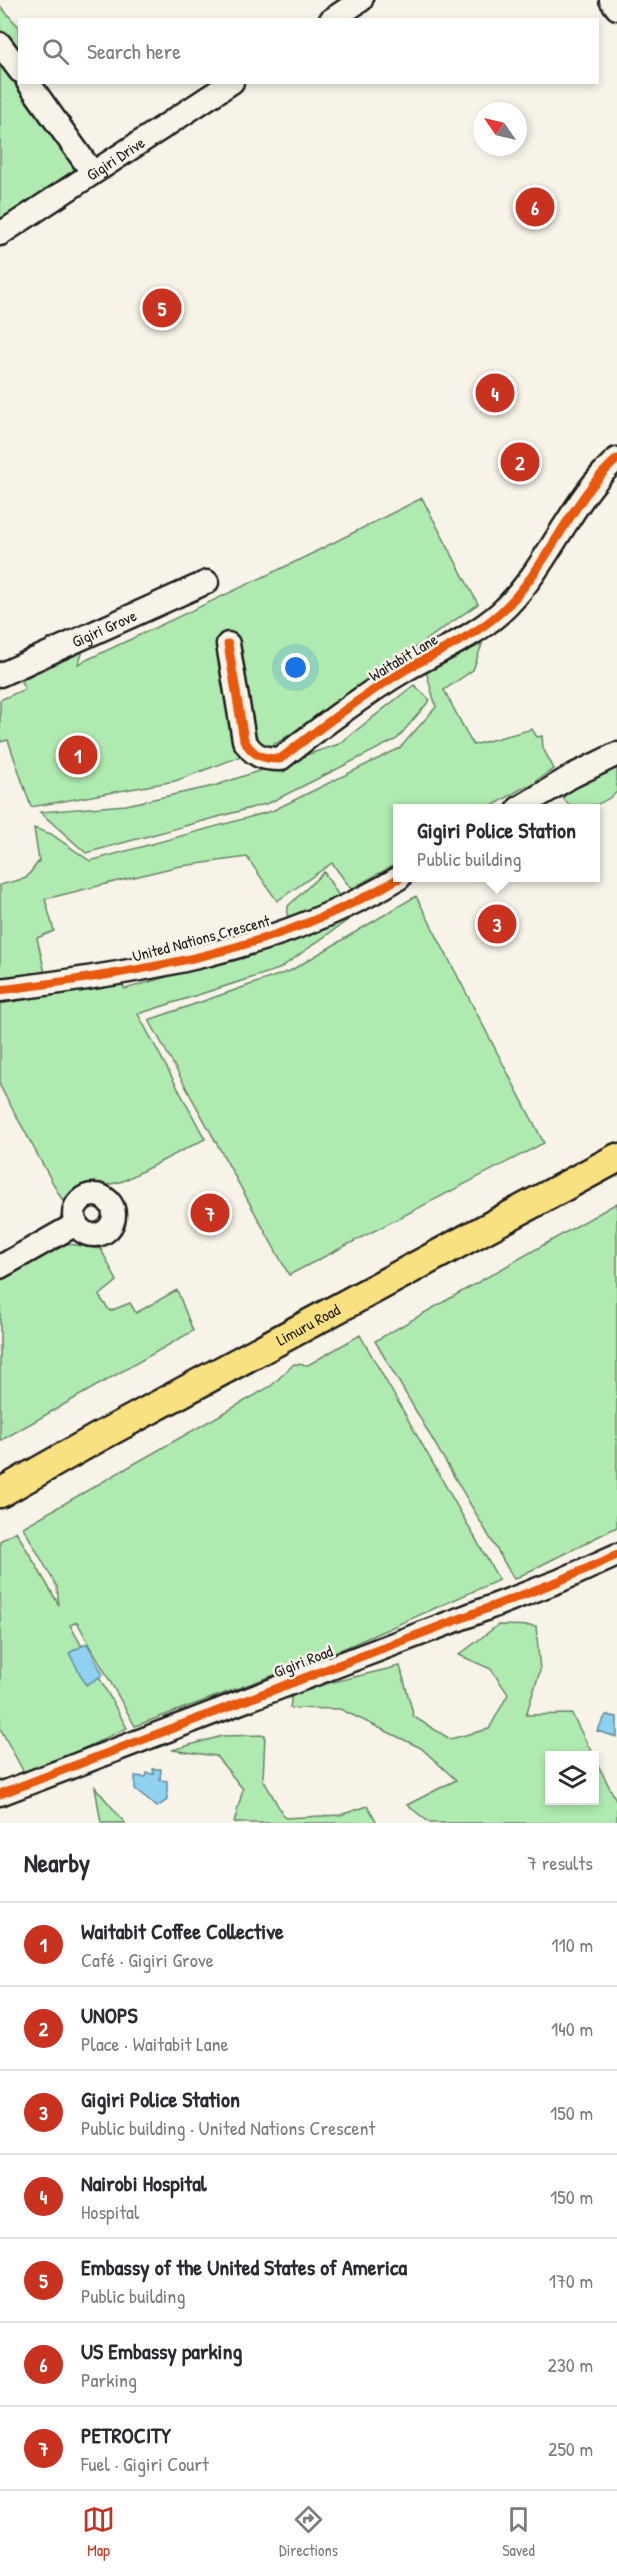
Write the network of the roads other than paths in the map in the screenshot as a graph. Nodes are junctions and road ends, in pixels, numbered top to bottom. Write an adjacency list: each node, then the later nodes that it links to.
1 (361, 0): 4 (street)
2 (611, 0): 3 (street)
3 (617, 8)
4 (334, 18)
5 (0, 44): 6 (street)
6 (18, 68)
7 (29, 84): 9 (street)
8 (229, 84): 9 (street, Gigiri Drive)
9 (92, 172): 10 (street, Gigiri Drive)
10 (0, 234)
11 (617, 459): 13 (street, Waitabit Lane)
12 (207, 582): 14 (street, Gigiri Grove)
13 (228, 644)
14 (0, 675)
15 (617, 754): 16 (street)
16 (526, 804)
17 (393, 881): 18 (street, United Nations Crescent)
18 (0, 990)
19 (617, 1158): 22 (main road, Limuru Road)
20 (76, 1224): 21 (street)
21 (0, 1267)
22 (0, 1493)
23 (617, 1555): 24 (street, Gigiri Road)
24 (0, 1794)

